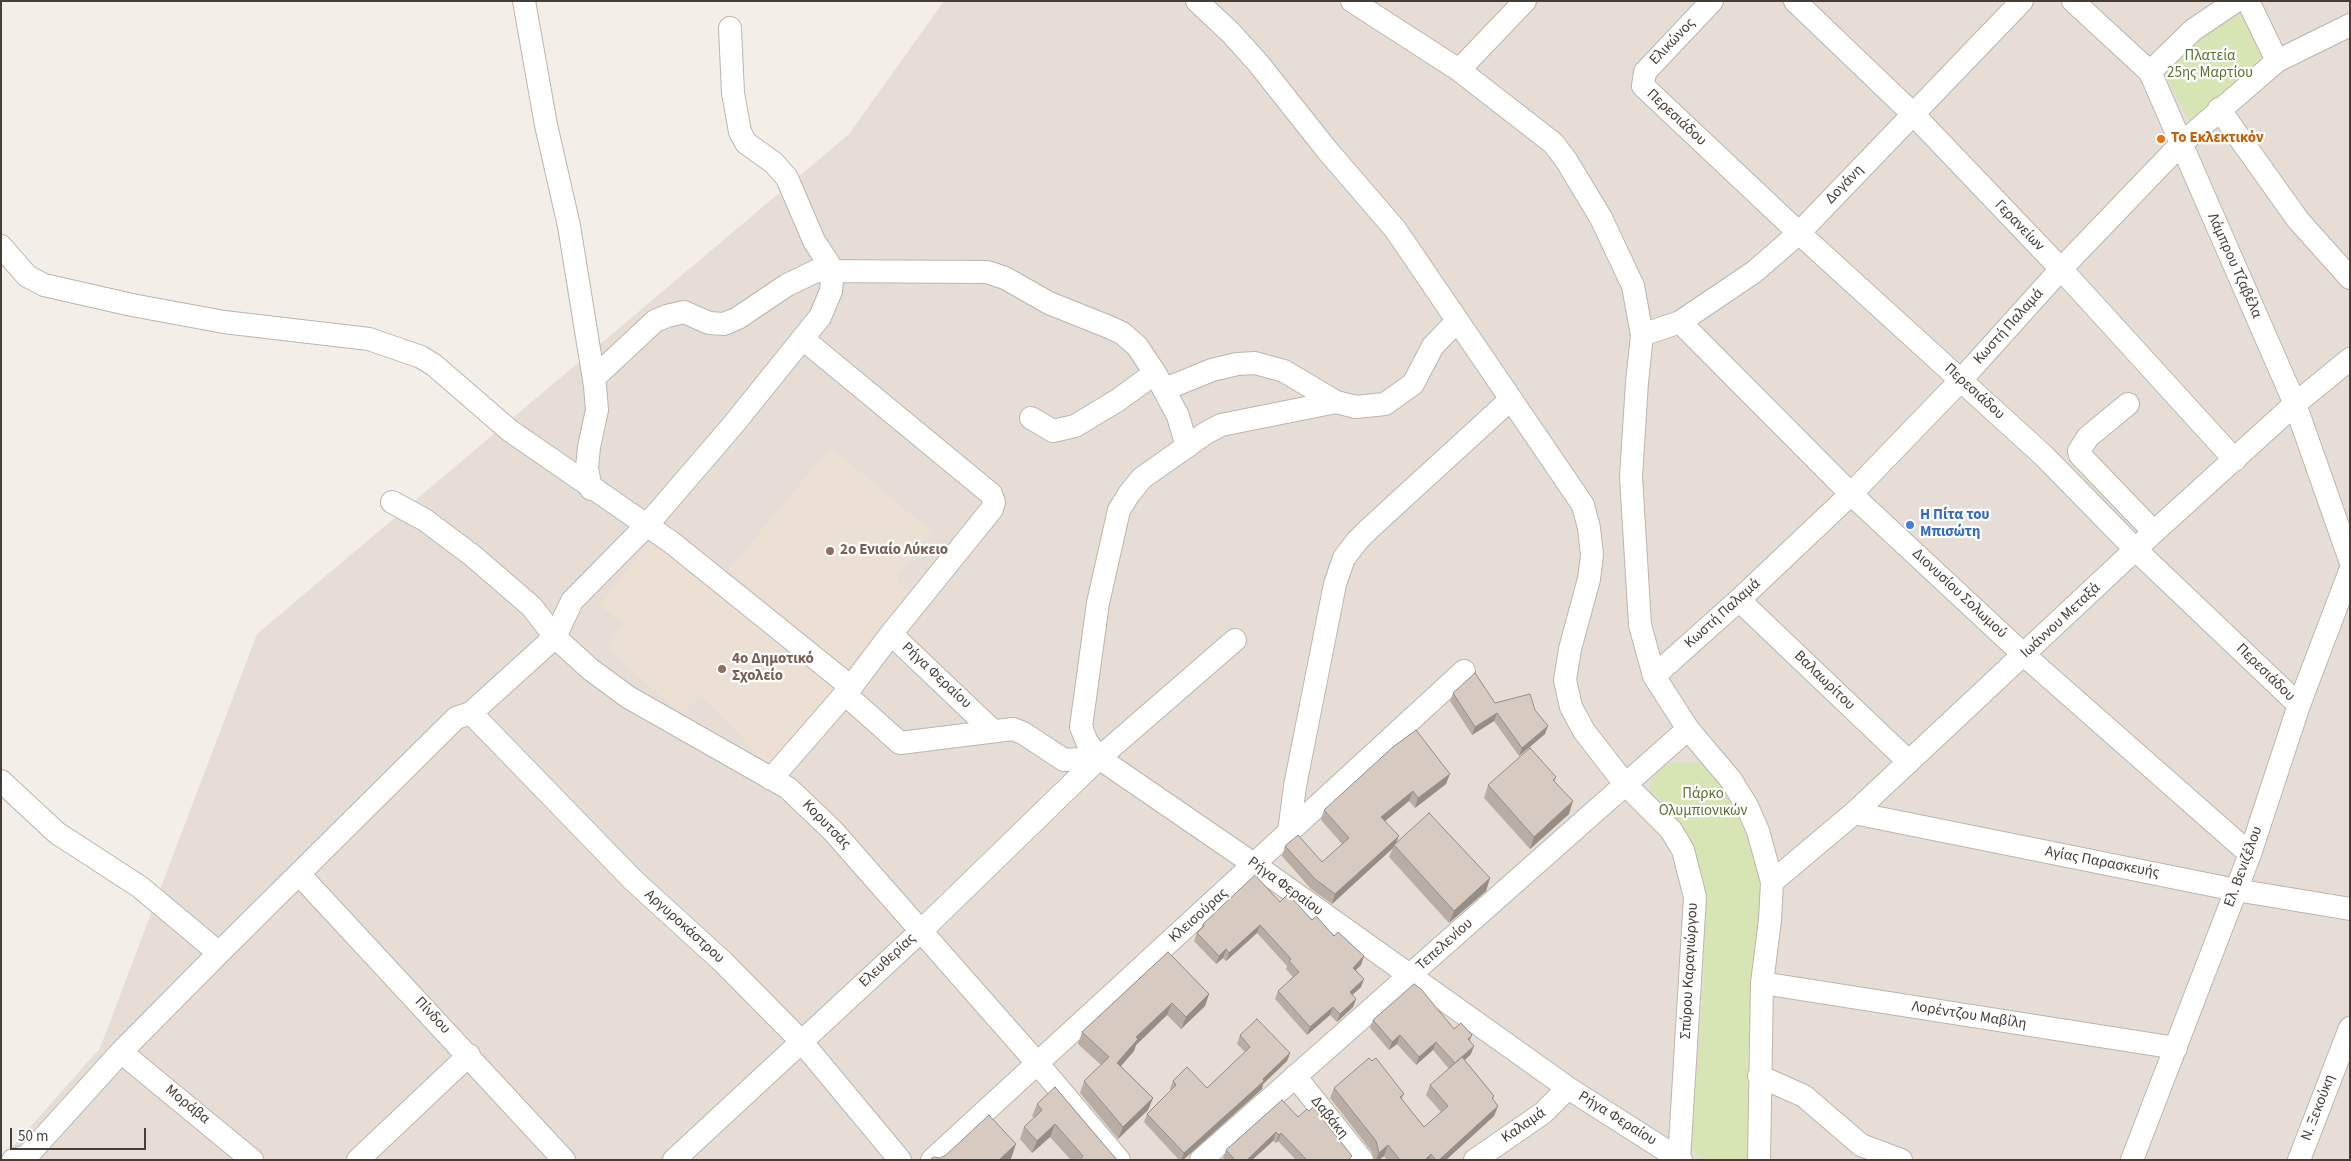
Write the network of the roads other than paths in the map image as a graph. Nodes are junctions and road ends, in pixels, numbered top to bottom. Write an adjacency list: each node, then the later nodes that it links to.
1 (524, 1): 30 (street)
2 (1197, 1): 25 (street, Σπύρου Καραγιώργου)
3 (1352, 1): 14 (street)
4 (1525, 1): 14 (street)
5 (1712, 1): 16 (street, Ελικώνος)
6 (1795, 1): 18 (street, Γερανείων)
7 (2022, 1): 18 (street, Δογάνη)
8 (2073, 1): 15 (street, Λάμπρου Τζαβέλα)
9 (2236, 1): 15 (street)
10 (2248, 1): 13 (street)
11 (2350, 25): 13 (street, Κωστή Παλαμά)
12 (730, 28): 23 (street)
13 (2277, 61): 17 (street, Κωστή Παλαμά)
14 (1459, 70): 27 (street)
15 (2150, 72): 19 (street, Λάμπρου Τζαβέλα)
16 (1643, 86): 20 (street, Περεσιάδου)
17 (2219, 109): 19 (street, Κωστή Παλαμά); 24 (street)
18 (1913, 114): 20 (street, Δογάνη); 22 (street, Γερανείων)
19 (2181, 144): 22 (street, Κωστή Παλαμά); 36 (street, Λάμπρου Τζαβέλα)
20 (1799, 234): 26 (street, Δογάνη); 31 (street, Περεσιάδου)
21 (1, 246): 40 (street)
22 (2061, 269): 31 (street, Κωστή Παλαμά); 39 (street, Γερανείων)
23 (833, 270): 28 (street); 30 (street); 32 (street)
24 (2350, 278)
25 (1457, 320): 33 (street, Σπύρου Καραγιώργου); 34 (street)
26 (1680, 322): 27 (street, Δογάνη); 41 (street, Διονυσίου Σολωμού)
27 (1642, 335): 53 (street)
28 (803, 339): 43 (street); 48 (street)
29 (2350, 359): 36 (street, Ιωάννου Μεταξά)
30 (594, 378): 40 (street)
31 (1961, 380): 41 (street, Κωστή Παλαμά); 45 (street, Περεσιάδου)
32 (1160, 381): 34 (street); 37 (street); 38 (street)
33 (1511, 399): 63 (street, Σπύρου Καραγιώργου); 65 (street)
34 (1336, 402): 38 (street, Ρήγα Φεραίου)
35 (2128, 404): 44 (street)
36 (2295, 404): 39 (street, Ιωάννου Μεταξά); 46 (street, Λάμπρου Τζαβέλα)
37 (1031, 418)
38 (1187, 447): 59 (street, Ρήγα Φεραίου)
39 (2234, 460): 44 (street, Ιωάννου Μεταξά)
40 (591, 489): 43 (street)
41 (1851, 494): 47 (street, Κωστή Παλαμά); 51 (street, Διονυσίου Σολωμού)
42 (392, 502): 49 (street, Κορυτσάς)
43 (647, 525): 49 (street); 54 (street)
44 (2154, 532): 45 (street, Ιωάννου Μεταξά)
45 (2136, 550): 51 (street, Ιωάννου Μεταξά); 55 (street, Περεσιάδου)
46 (2349, 557): 55 (street, Ελ. Βενιζέλου)
47 (1739, 600): 53 (street, Κωστή Παλαμά); 60 (street, Βαλαωρίτου)
48 (891, 634): 54 (street); 58 (street, Ρήγα Φεραίου)
49 (555, 637): 56 (street); 61 (street, Κορυτσάς)
50 (1235, 640): 59 (street, Ελευθερίας)
51 (2024, 655): 60 (street, Ιωάννου Μεταξά); 66 (street, Διονυσίου Σολωμού)
52 (1464, 671): 65 (street, Κλεισούρας)
53 (1654, 676): 57 (street)
54 (848, 691): 58 (street); 61 (street)
55 (2298, 705): 66 (street, Ελ. Βενιζέλου)
56 (464, 715): 68 (street); 77 (street, Αργυροκάστρου)
57 (1688, 729): 63 (street, Τεπελενίου); 69 (street)
58 (993, 731): 59 (street)
59 (1099, 758): 67 (street, Ρήγα Φεραίου); 72 (street, Ελευθερίας)
60 (1909, 762): 64 (street, Ιωάννου Μεταξά)
61 (771, 779): 72 (street, Κορυτσάς)
62 (1, 781): 73 (street)
63 (1626, 784): 74 (street, Τεπελενίου); 87 (street, Σπύρου Καραγιώργου)
64 (1854, 813): 69 (street, Ιωάννου Μεταξά); 70 (street, Αγίας Παρασκευής)
65 (1289, 832): 67 (street, Κλεισούρας)
66 (2250, 854): 70 (street, Ελ. Βενιζέλου)
67 (1255, 865): 74 (street, Ρήγα Φεραίου); 81 (street, Κλεισούρας)
68 (299, 874): 73 (street); 80 (street, Πίνδου)
69 (1772, 882): 75 (street)
70 (2236, 890): 71 (street, Αγίας Παρασκευής); 78 (street, Ελ. Βενιζέλου)
71 (2350, 909)
72 (921, 931): 77 (street, Ελευθερίας); 81 (street, Κορυτσάς)
73 (219, 953): 79 (street)
74 (1409, 977): 82 (street, Τεπελενίου); 84 (street, Ρήγα Φεραίου)
75 (1762, 983): 78 (street, Λορέντζου Μαβίλη); 83 (street)
76 (2350, 1028): 100 (street, Ν. Ξεκούκη)
77 (801, 1041): 90 (street, Ελευθερίας); 91 (street, Αργυροκάστρου)
78 (2176, 1048): 99 (street, Ελ. Βενιζέλου)
79 (120, 1052): 86 (street); 88 (street, Μοράβα)
80 (470, 1056): 85 (street); 89 (street, Πίνδου)
81 (1038, 1064): 92 (street, Κλεισούρας); 93 (street, Κορυτσάς)
82 (1295, 1076): 94 (street, Τεπελενίου); 95 (street, Δαβάκη)
83 (1759, 1076): 97 (street); 98 (street)
84 (1568, 1088): 87 (street, Ρήγα Φεραίου); 96 (street, Καλαμά)
85 (366, 1157)
86 (24, 1158)
87 (1680, 1159)
88 (252, 1160)
89 (564, 1160)
90 (674, 1160)
91 (900, 1160)
92 (932, 1160)
93 (1119, 1160)
94 (1201, 1160)
95 (1362, 1160)
96 (1476, 1160)
97 (1759, 1160)
98 (1902, 1160)
99 (2132, 1160)
100 (2298, 1160)

